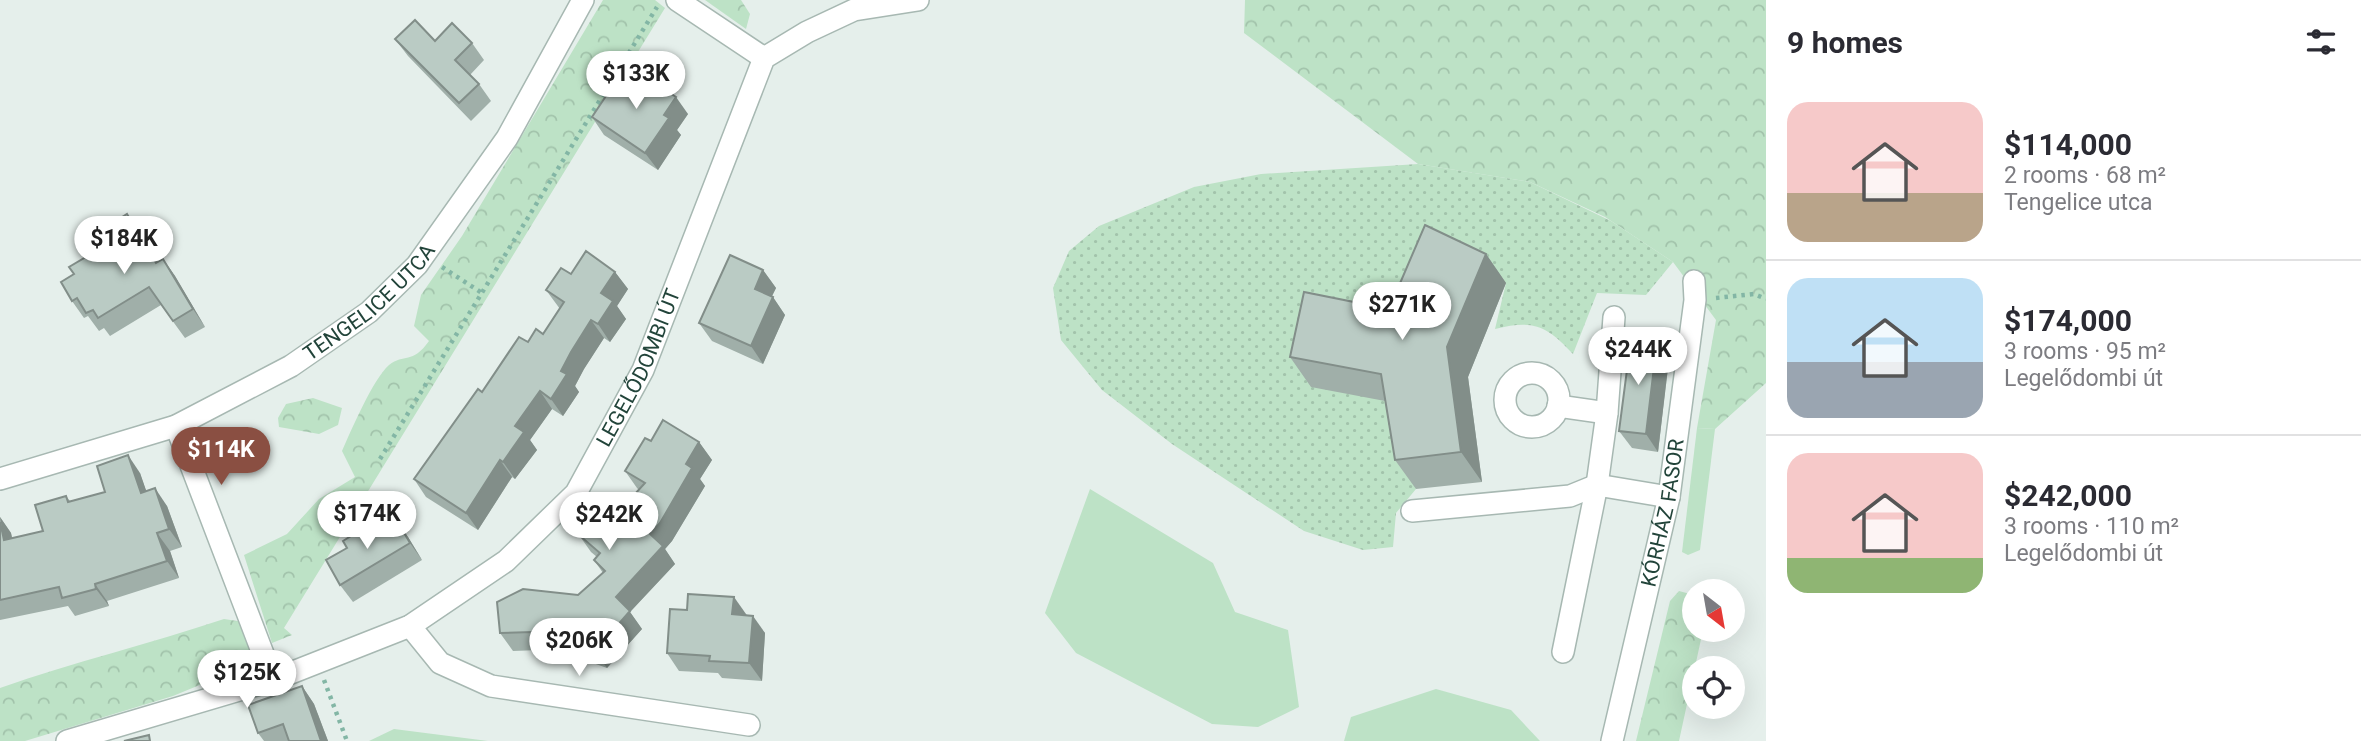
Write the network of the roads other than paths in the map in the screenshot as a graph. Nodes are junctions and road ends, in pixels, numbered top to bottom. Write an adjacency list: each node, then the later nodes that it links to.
1 (583, 0): 9 (street, TENGELICE UTCA)
2 (677, 0): 4 (street)
3 (918, 0): 4 (street)
4 (764, 58): 14 (street, LEGELŐDOMBI ÚT)
5 (1694, 290): 12 (street, KÓRHÁZ FASOR)
6 (1614, 317): 8 (street)
7 (1558, 406): 8 (street)
8 (1608, 413): 11 (street)
9 (176, 426): 10 (street, TENGELICE UTCA); 16 (street)
10 (0, 479)
11 (1597, 485): 12 (street); 13 (street); 15 (street)
12 (1669, 498): 19 (street, KÓRHÁZ FASOR)
13 (1412, 511)
14 (410, 626): 16 (street, LEGELŐDOMBI ÚT); 17 (street)
15 (1563, 652)
16 (273, 680): 18 (street, LEGELŐDOMBI ÚT)
17 (749, 725)
18 (67, 741)
19 (1612, 741)

